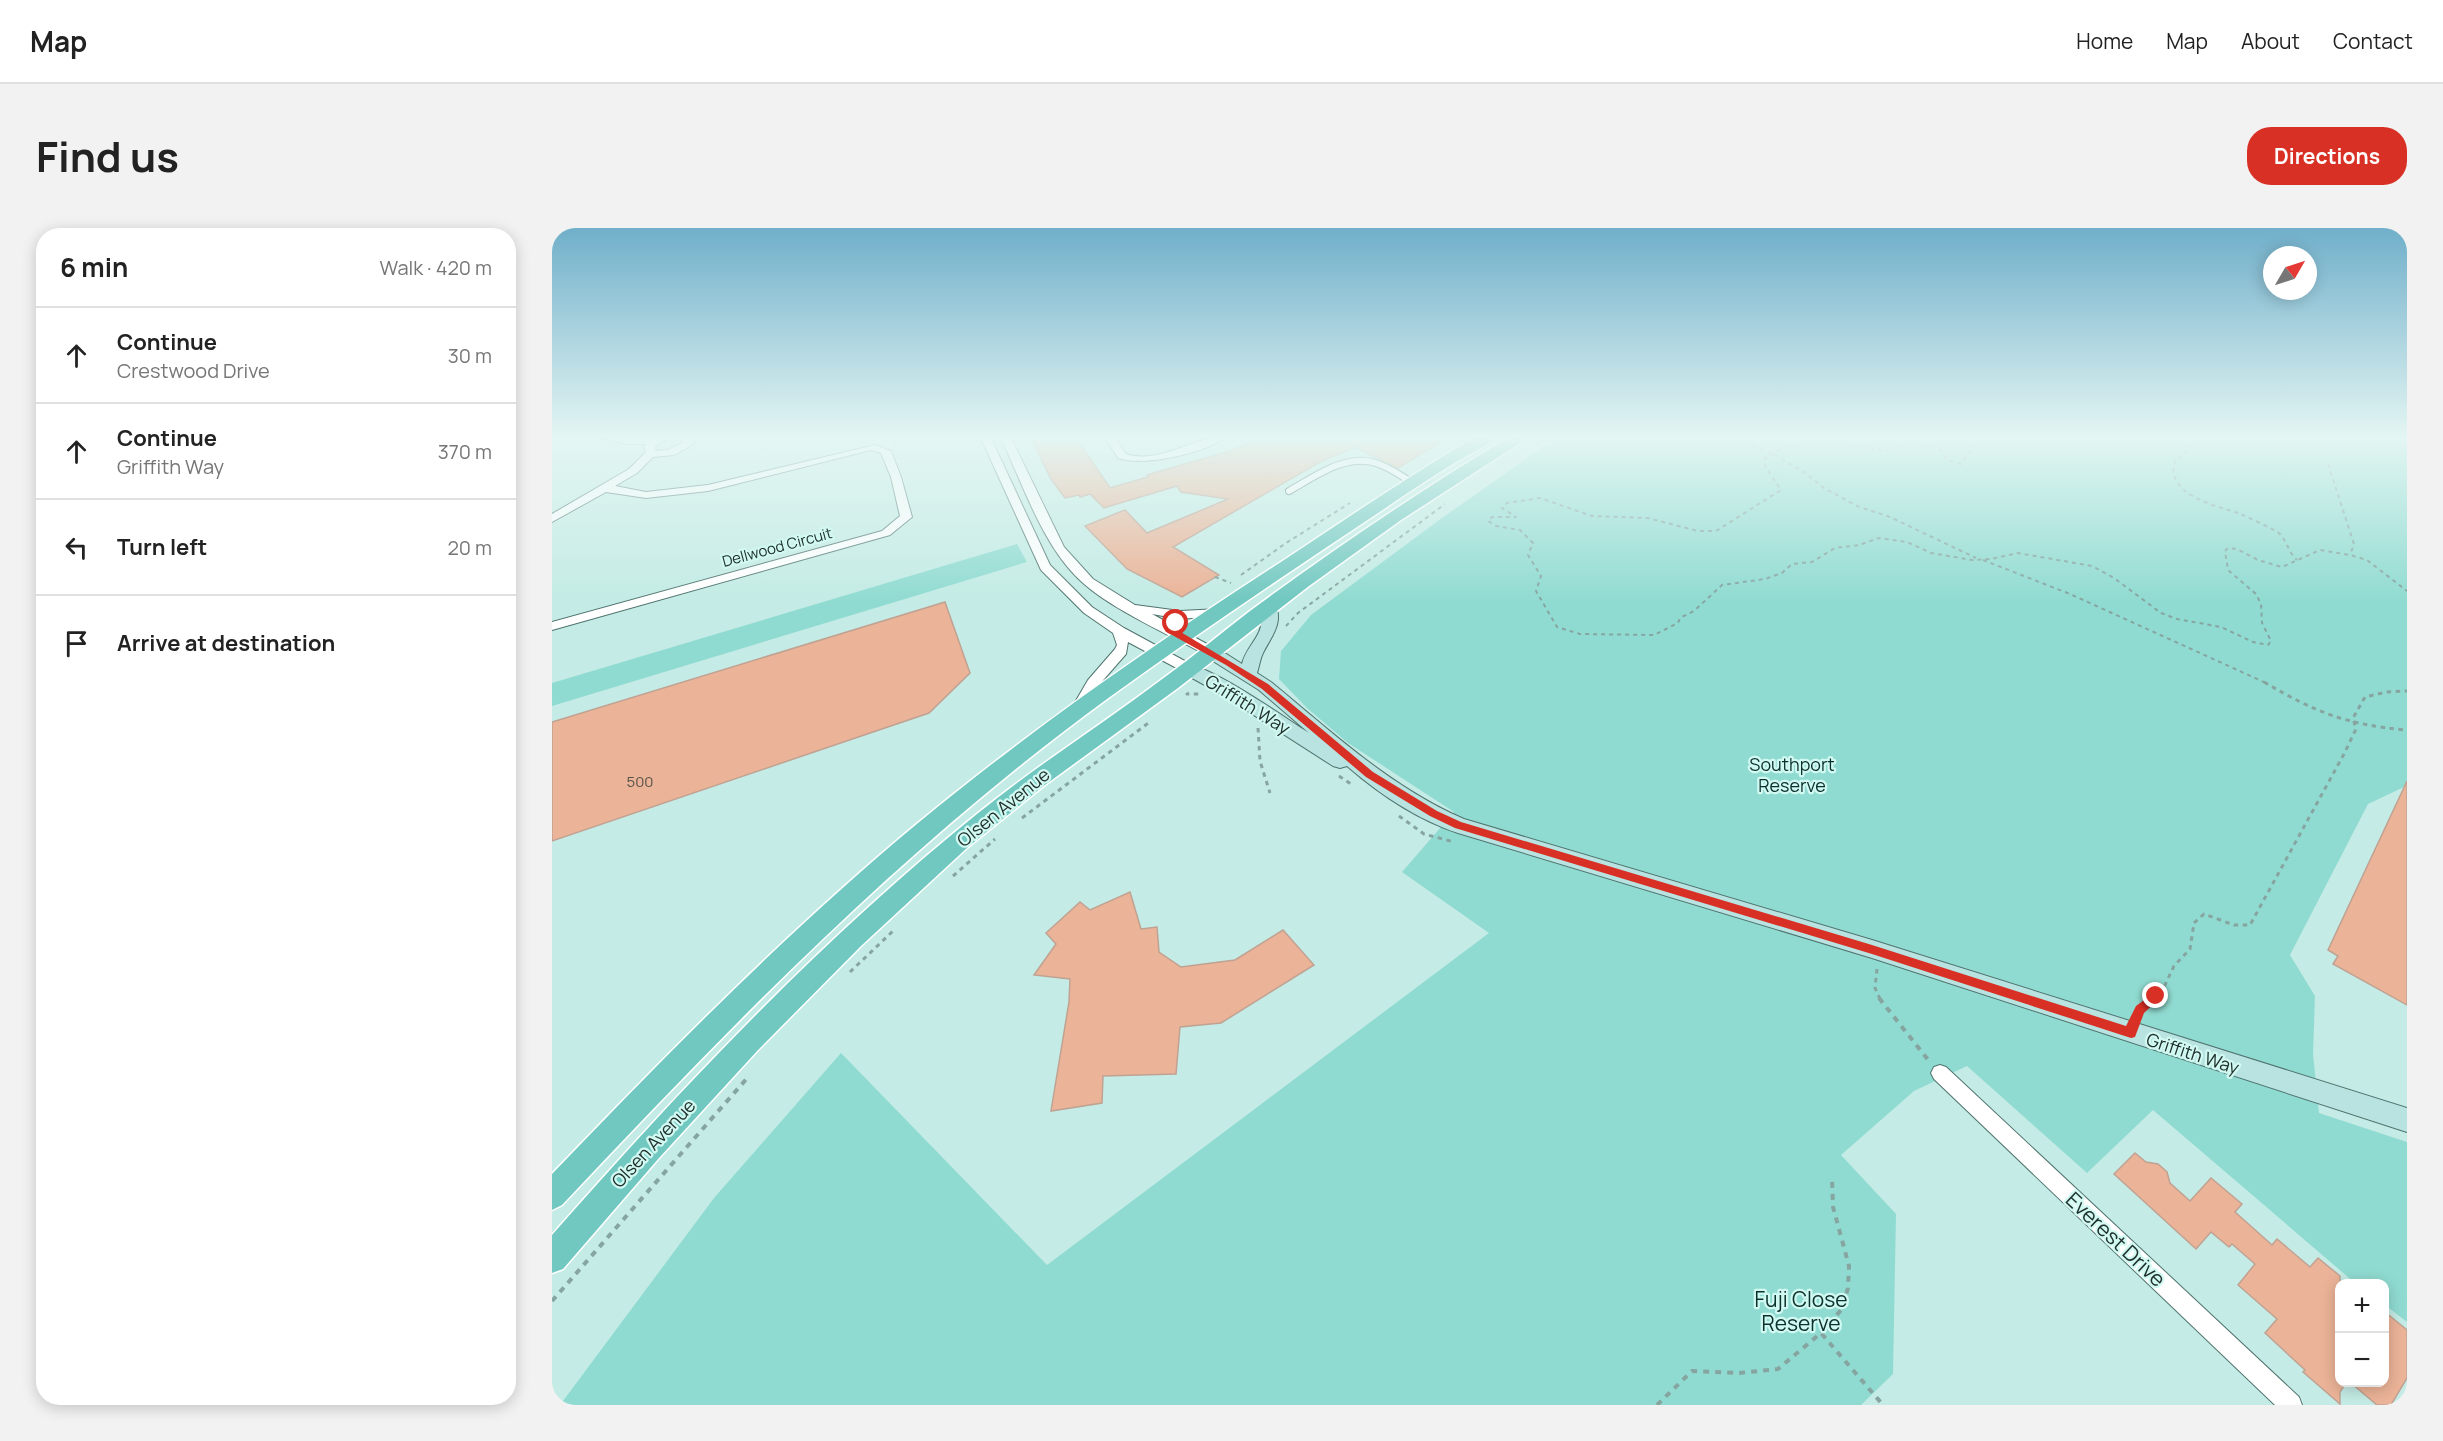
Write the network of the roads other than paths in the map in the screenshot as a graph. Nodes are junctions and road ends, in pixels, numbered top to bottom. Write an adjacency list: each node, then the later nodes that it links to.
1 (600, 491): 9 (street)
2 (622, 491): 3 (street, Dellwood Circuit)
3 (682, 491)
4 (899, 491): 13 (street, Dellwood Circuit)
5 (1010, 491): 14 (street)
6 (1031, 491): 10 (street)
7 (1401, 491): 12 (main road, Olsen Avenue)
8 (1445, 491): 11 (main road, Olsen Avenue)
9 (552, 519)
10 (1125, 605): 12 (street); 15 (street)
11 (1269, 606): 16 (main road, Olsen Avenue); 18 (street)
12 (1216, 612): 15 (main road, Olsen Avenue)
13 (552, 626)
14 (1119, 631): 17 (street); 20 (street)
15 (1182, 636): 16 (street); 17 (main road, Olsen Avenue)
16 (1211, 652): 18 (street, Griffith Way); 19 (main road, Olsen Avenue)
17 (1158, 653): 19 (street); 20 (main road, Olsen Avenue)
18 (1248, 675): 21 (street, Griffith Way)
19 (1190, 687): 21 (street, Griffith Way); 25 (main road, Olsen Avenue)
20 (1075, 714): 24 (main road, Olsen Avenue)
21 (1364, 782): 23 (street, Griffith Way)
22 (1940, 1073): 26 (street, Everest Drive)
23 (2407, 1120)
24 (552, 1195)
25 (552, 1258)
26 (2291, 1405)

